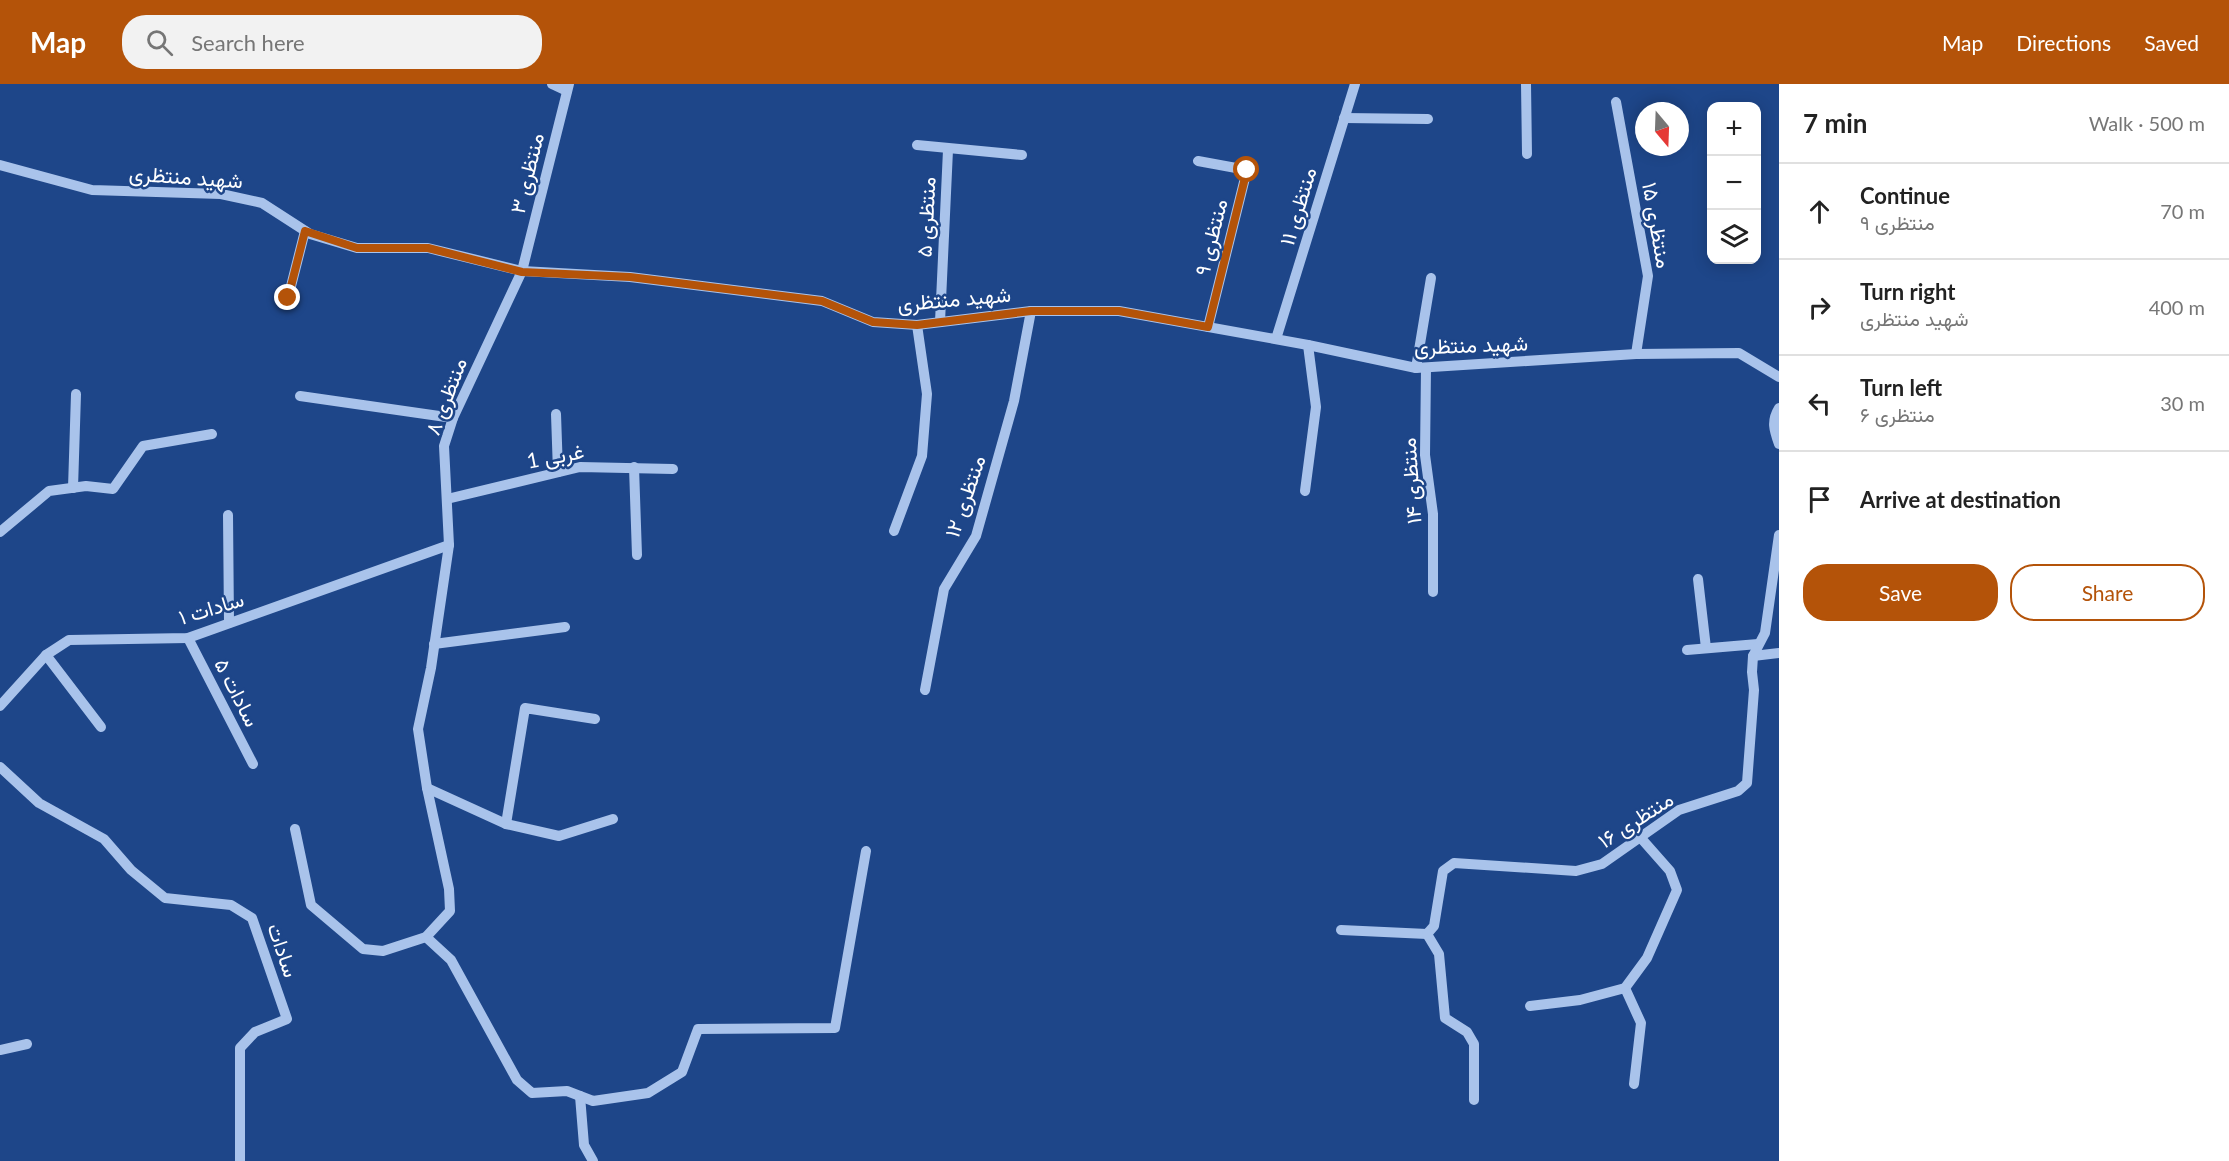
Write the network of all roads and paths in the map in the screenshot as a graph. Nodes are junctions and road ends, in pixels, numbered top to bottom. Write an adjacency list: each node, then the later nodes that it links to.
1 (552, 84): 4 (street)
2 (1355, 84): 6 (street, منتظری ۱۱)
3 (1526, 84): 10 (street)
4 (568, 88): 15 (street, منتظری ۳)
5 (1616, 102): 24 (street, منتظری ۱۵)
6 (1344, 118): 7 (street); 22 (street, منتظری ۱۱)
7 (1428, 118)
8 (917, 145): 9 (street)
9 (948, 150): 11 (street); 19 (street, منتظری ۵)
10 (1527, 154)
11 (1022, 155)
12 (1198, 161): 21 (street, منتظری ۹)
13 (0, 165): 14 (street, شهید منتظری)
14 (305, 231): 15 (street, شهید منتظری); 17 (street)
15 (522, 272): 20 (street, شهید منتظری); 31 (street, منتظری ۸)
16 (1431, 278): 25 (street, منتظری ۱۴)
17 (288, 298)
18 (1031, 311): 19 (street, شهید منتظری); 21 (street, شهید منتظری); 58 (street, منتظری ۱۲)
19 (940, 322): 20 (street, شهید منتظری)
20 (917, 325): 41 (street)
21 (1208, 327): 22 (street, شهید منتظری)
22 (1276, 339): 23 (street, شهید منتظری)
23 (1308, 345): 25 (street, شهید منتظری); 38 (street)
24 (1636, 354): 25 (street, شهید منتظری); 26 (street, شهید منتظری)
25 (1421, 368): 47 (street, منتظری ۱۴)
26 (1779, 376)
27 (76, 394): 37 (street)
28 (300, 396): 31 (street)
29 (1779, 408): 33 (street)
30 (556, 414): 36 (street)
31 (453, 418): 39 (street, منتظری ۸)
32 (212, 434): 37 (street)
33 (1779, 444)
34 (634, 467): 35 (street, غربی 1); 36 (street, غربی 1); 45 (street)
35 (673, 469)
36 (558, 472): 39 (street, غربی 1)
37 (73, 488): 42 (street)
38 (1305, 491)
39 (447, 500): 44 (street, منتظری ۸)
40 (228, 515): 48 (street)
41 (894, 531)
42 (0, 532)
43 (1779, 535): 52 (street, منتظری ۱۶)
44 (449, 545): 48 (street, سادات ۱); 51 (street, منتظری ۸)
45 (637, 555)
46 (1698, 579): 53 (street)
47 (1433, 592)
48 (229, 623): 50 (street, سادات ۱)
49 (565, 627): 51 (street)
50 (188, 638): 56 (street, سادات ۱); 62 (street, سادات ۵)
51 (434, 644): 64 (street, منتظری ۸)
52 (1758, 644): 53 (street); 57 (street, منتظری ۱۶)
53 (1706, 648): 54 (street)
54 (1687, 650)
55 (1779, 652): 57 (street)
56 (46, 655): 59 (street, سادات ۱); 61 (street)
57 (1753, 656): 68 (street, منتظری ۱۶)
58 (925, 690)
59 (0, 706)
60 (595, 719): 66 (street)
61 (101, 727)
62 (253, 764)
63 (0, 767): 80 (street, سادات)
64 (428, 788): 66 (street); 72 (street, منتظری ۸)
65 (613, 819): 66 (street)
66 (507, 824)
67 (296, 829): 72 (street)
68 (1640, 837): 71 (street, منتظری ۱۶); 73 (street)
69 (866, 851): 78 (street)
70 (1341, 930): 71 (street)
71 (1427, 934): 79 (street)
72 (426, 937): 78 (street)
73 (1625, 988): 74 (street); 77 (street)
74 (1530, 1006)
75 (27, 1044): 76 (street)
76 (0, 1050)
77 (1634, 1084)
78 (580, 1096): 81 (street)
79 (1474, 1100)
80 (240, 1161)
81 (593, 1161)

